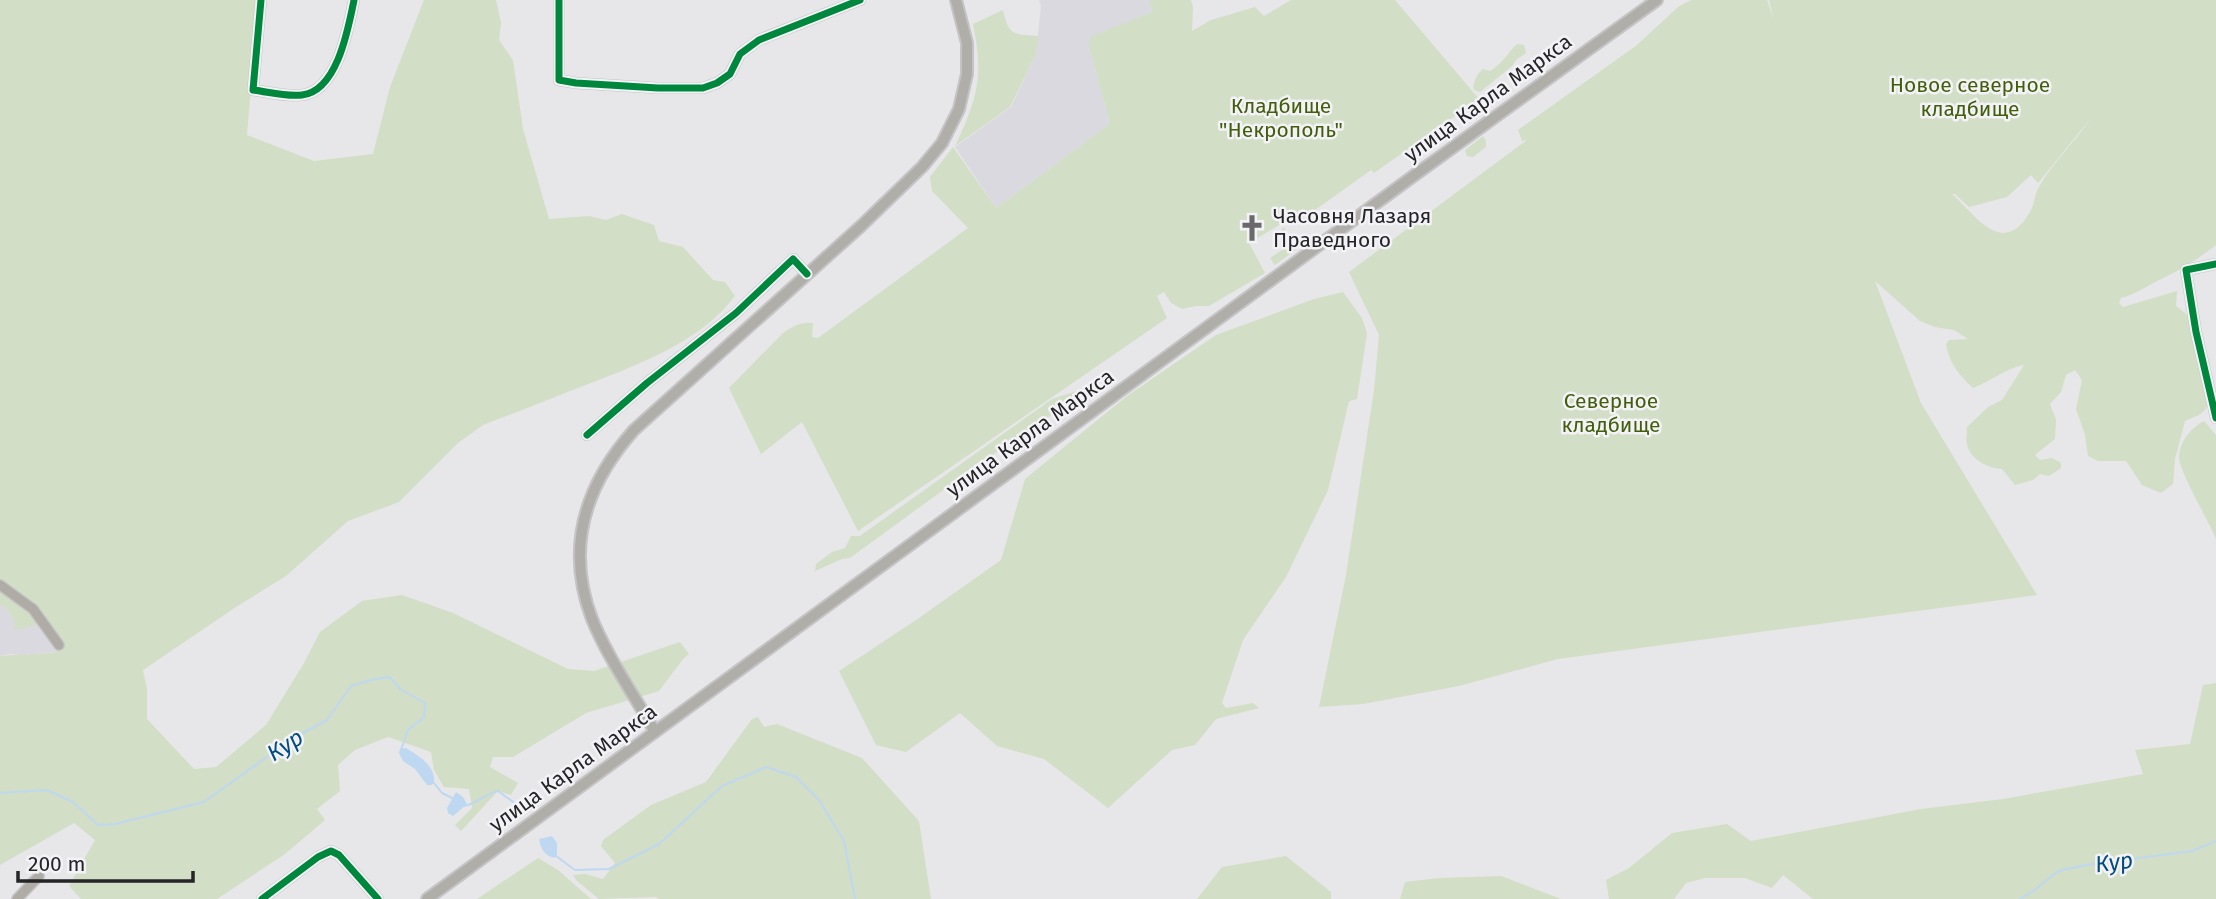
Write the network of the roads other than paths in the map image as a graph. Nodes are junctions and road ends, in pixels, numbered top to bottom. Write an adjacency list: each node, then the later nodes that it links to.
1 (261, 0): 2 (street)
2 (354, 0)
3 (559, 0): 4 (street)
4 (860, 0)
5 (956, 0): 8 (main road)
6 (1657, 0): 13 (main road, улица Карла Маркса)
7 (2216, 264): 9 (street)
8 (807, 274): 10 (street); 13 (main road)
9 (2216, 418)
10 (587, 435)
11 (0, 585): 12 (street)
12 (59, 645)
13 (656, 732): 18 (main road, улица Карла Маркса)
14 (38, 876): 15 (street)
15 (24, 897)
16 (262, 899): 17 (street)
17 (377, 899)
18 (427, 899)

